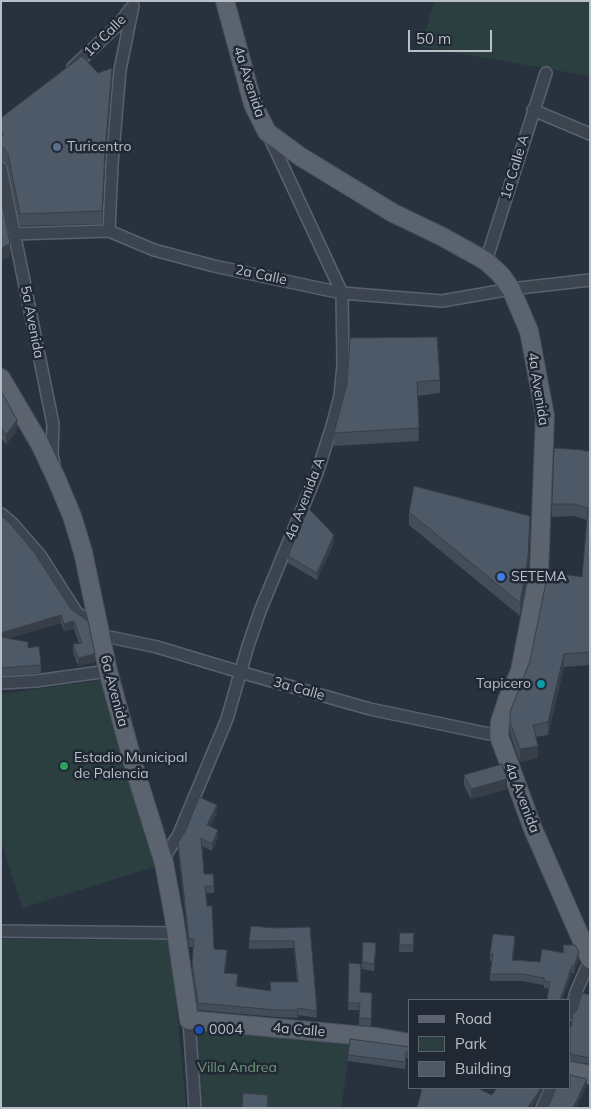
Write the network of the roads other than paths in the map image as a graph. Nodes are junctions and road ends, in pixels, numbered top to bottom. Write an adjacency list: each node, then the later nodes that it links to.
1 (225, 1): 6 (main road, 4a Avenida)
2 (133, 4): 4 (street, 1a Calle); 9 (street)
3 (546, 73): 5 (street, 1a Calle A)
4 (65, 74)
5 (533, 110): 7 (street); 11 (street, 1a Calle A)
6 (267, 132): 11 (main road, 4a Avenida); 14 (street, 4a Avenida A)
7 (590, 134)
8 (1, 168): 10 (street, 5a Avenida)
9 (109, 231): 10 (street, 2a Calle); 14 (street, 2a Calle)
10 (14, 234): 16 (street, 5a Avenida)
11 (486, 261): 13 (main road, 4a Avenida)
12 (590, 280): 13 (street, 2a Calle)
13 (511, 289): 14 (street, 2a Calle); 22 (main road, 4a Avenida)
14 (342, 293): 20 (street, 4a Avenida A)
15 (1, 378): 16 (main road, 6a Avenida)
16 (56, 478): 18 (main road, 6a Avenida)
17 (1, 514): 18 (street, 3a Calle)
18 (99, 631): 19 (main road, 6a Avenida); 20 (street, 3a Calle)
19 (108, 671): 21 (street); 23 (main road, 6a Avenida)
20 (240, 672): 22 (street, 3a Calle); 23 (street, 4a Avenida A)
21 (1, 683)
22 (499, 736): 26 (main road, 4a Avenida)
23 (164, 863): 25 (main road, 6a Avenida)
24 (1, 931): 25 (street)
25 (176, 933): 28 (main road, 6a Avenida)
26 (590, 959): 27 (street)
27 (571, 1010)
28 (189, 1020): 29 (main road, 4a Calle); 33 (street, 6a Avenida)
29 (408, 1043)
30 (571, 1071): 31 (main road)
31 (590, 1075)
32 (551, 1089): 34 (street)
33 (195, 1108)
34 (542, 1108)

